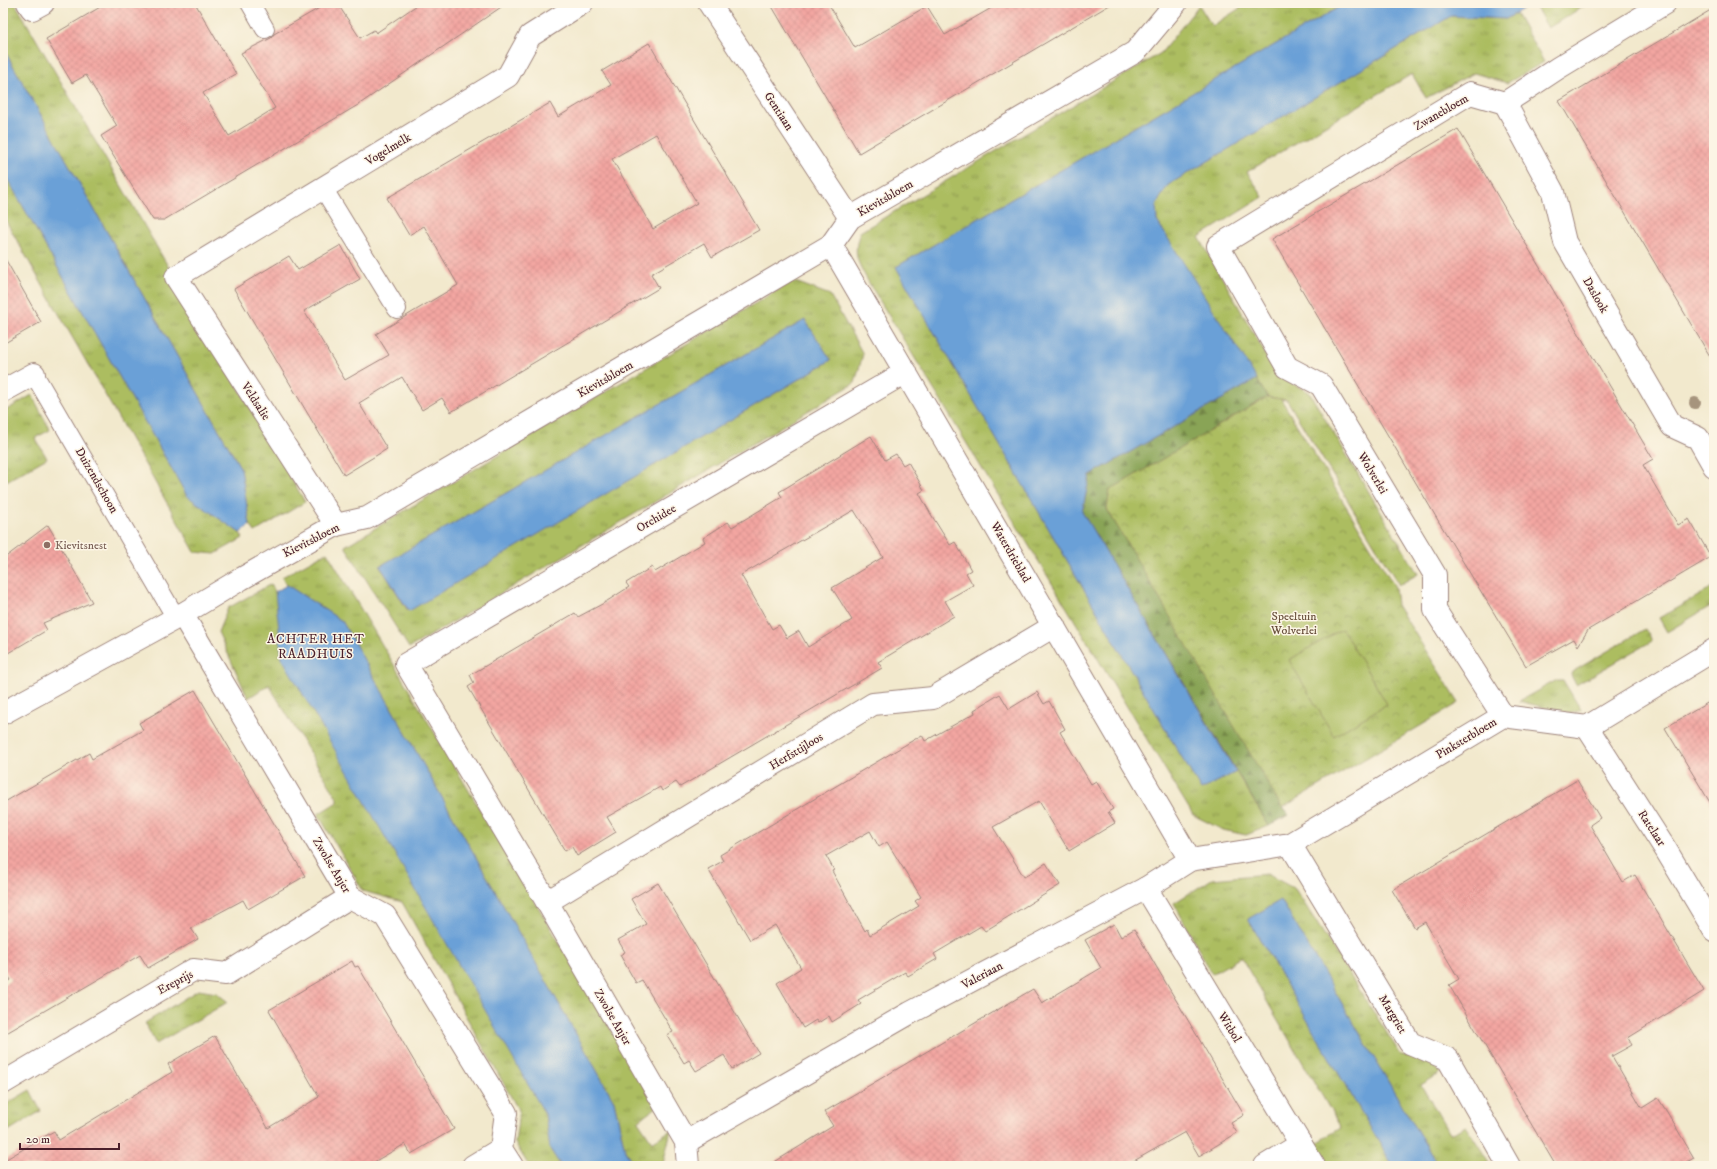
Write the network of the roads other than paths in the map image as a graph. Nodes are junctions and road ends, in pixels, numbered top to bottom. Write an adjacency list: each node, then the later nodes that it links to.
1 (28, 3): 2 (street)
2 (42, 3)
3 (250, 3): 8 (lane)
4 (582, 3): 10 (street, Vogelmelk)
5 (709, 3): 11 (street, Gentiaan)
6 (1176, 3): 11 (street, Kievitsbloem)
7 (1665, 3): 9 (street)
8 (266, 29)
9 (1505, 103): 13 (street, Zwanebloem); 19 (street, Daslook)
10 (323, 188): 14 (street, Vogelmelk); 15 (lane)
11 (850, 218): 12 (street, Kievitsbloem)
12 (831, 245): 16 (street, Waterdrieblad); 20 (street, Kievitsbloem)
13 (1218, 246): 26 (street, Wolverlei)
14 (176, 277): 20 (street, Veldsalie)
15 (397, 309)
16 (906, 372): 22 (street, Waterdrieblad); 24 (street, Orchidee)
17 (34, 374): 18 (street, Duizendschoon); 21 (lane, Duizendschoon)
18 (3, 391)
19 (1714, 466)
20 (336, 525): 21 (street, Kievitsbloem)
21 (179, 616): 25 (street, Kievitsbloem); 31 (street, Zwolse Anjer)
22 (1054, 626): 29 (street, Waterdrieblad); 32 (street, Herfsttijloos)
23 (1714, 650): 27 (street)
24 (406, 664): 32 (street, Zwolse Anjer)
25 (3, 713)
26 (1503, 716): 27 (street, Pinksterbloem); 28 (street, Pinksterbloem)
27 (1587, 727): 33 (street, Ratelaar)
28 (1290, 844): 29 (street, Valeriaan); 42 (street, Margriet)
29 (1190, 860): 30 (street, Valeriaan)
30 (1146, 888): 35 (street, Valeriaan); 36 (street, Witbol)
31 (350, 897): 34 (street, Ereprijs); 37 (street, Zwolse Anjer)
32 (547, 902): 35 (street, Zwolse Anjer)
33 (1714, 930)
34 (3, 1083)
35 (686, 1142): 39 (street, Zwolse Anjer)
36 (1301, 1144): 40 (street); 41 (street, Witbol)
37 (506, 1158): 38 (street)
38 (473, 1166)
39 (688, 1166)
40 (1265, 1166)
41 (1314, 1166)
42 (1509, 1166)

